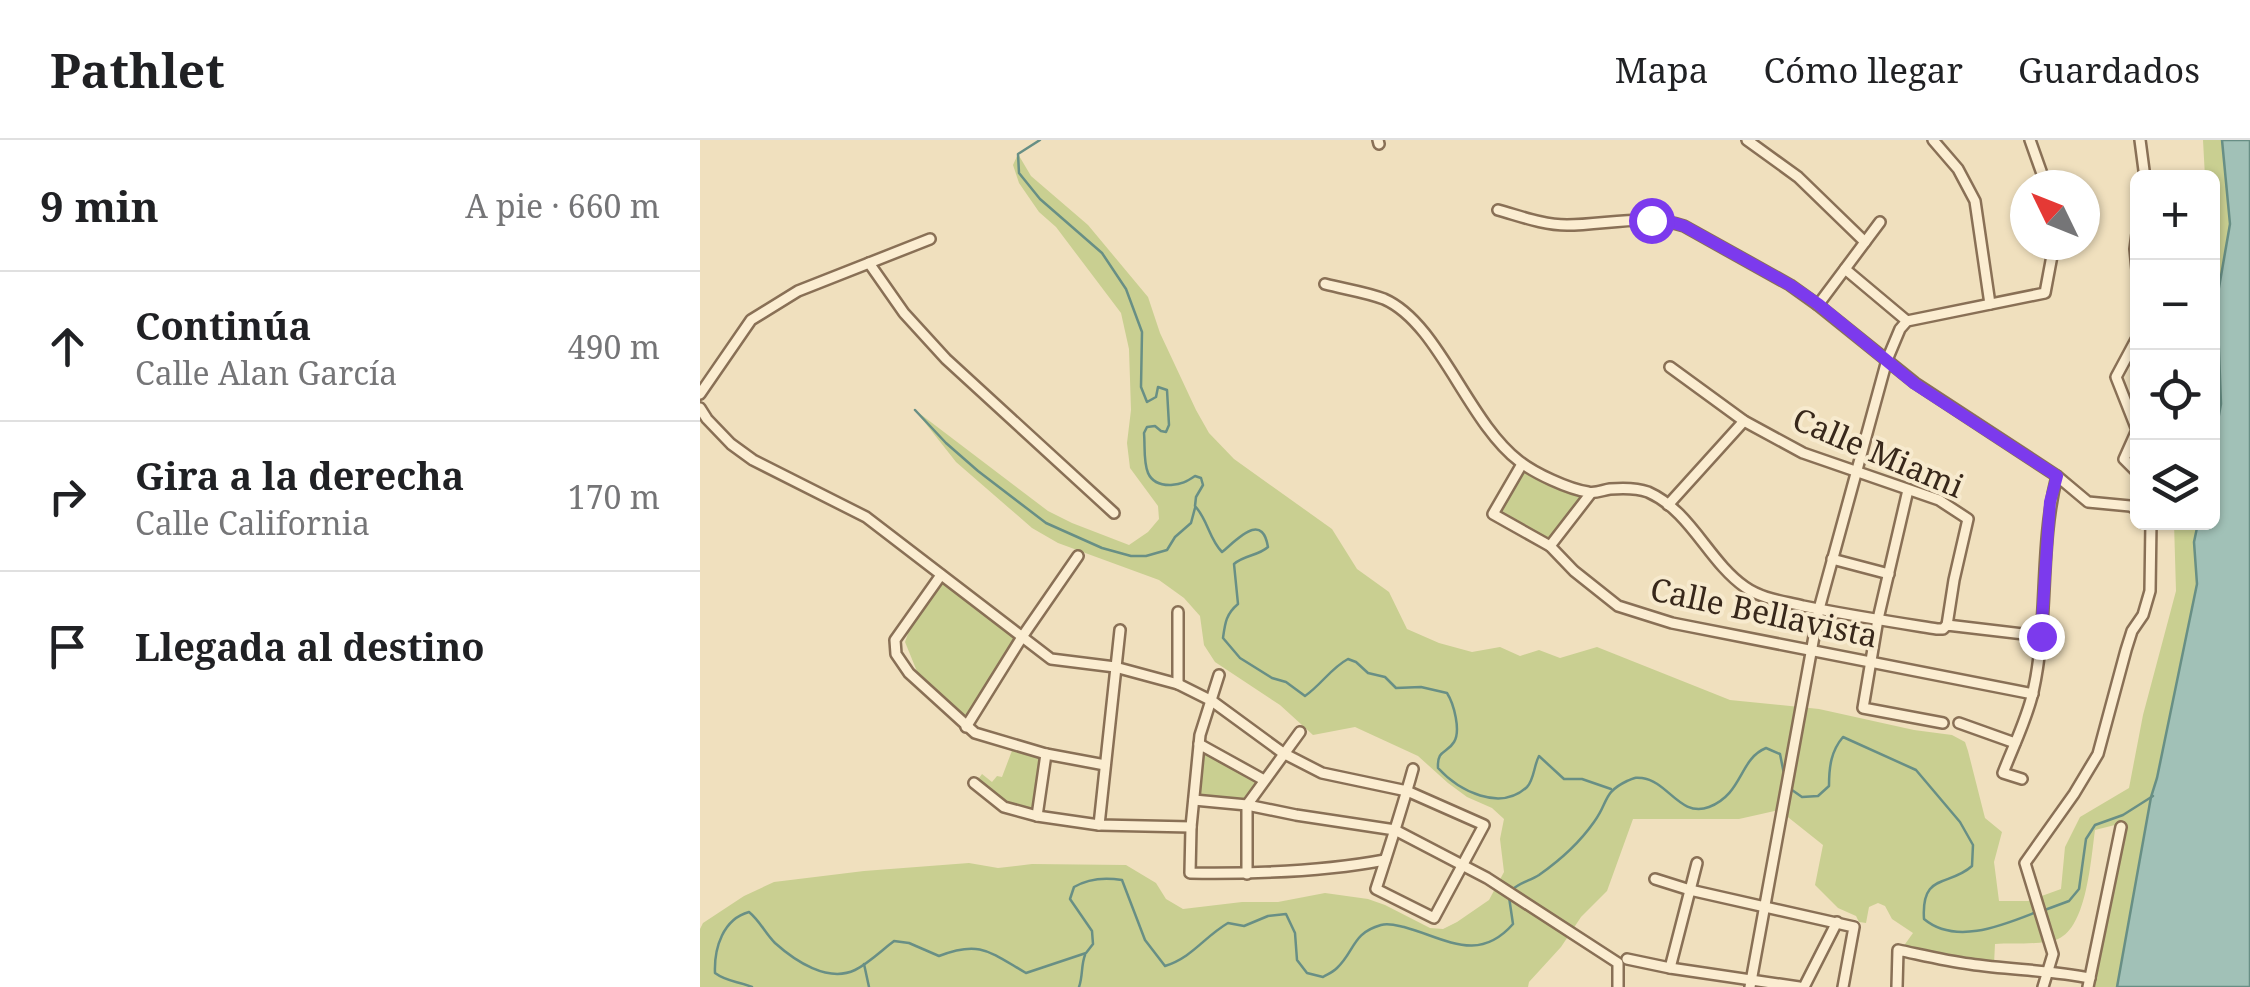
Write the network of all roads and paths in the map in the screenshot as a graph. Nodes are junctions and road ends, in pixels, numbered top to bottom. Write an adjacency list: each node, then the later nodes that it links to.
1 (1747, 140): 10 (street)
2 (1932, 140): 16 (street)
3 (2030, 140): 5 (street)
4 (2140, 140): 6 (street)
5 (2041, 170)
6 (2144, 170)
7 (1498, 210): 15 (street)
8 (1880, 222): 10 (street)
9 (930, 239): 12 (street)
10 (1865, 242): 13 (street)
11 (2051, 260): 16 (street)
12 (869, 264): 21 (street); 32 (street)
13 (1845, 268): 15 (street); 17 (street)
14 (1325, 284): 25 (street)
15 (1818, 304): 19 (street)
16 (1990, 304): 17 (street)
17 (1908, 321): 19 (street)
18 (2130, 350): 24 (street)
19 (1887, 360): 26 (street); 27 (street)
20 (1670, 367): 23 (street, Calle Miami)
21 (700, 394)
22 (700, 408): 37 (street)
23 (1744, 421): 26 (street, Calle Miami); 30 (street)
24 (2133, 440)
25 (1522, 464): 29 (street); 34 (street, Calle Bellavista)
26 (1855, 472): 28 (street, Calle Miami); 36 (street)
27 (2057, 476): 31 (street); 44 (street)
28 (1908, 490): 38 (street); 42 (street, Calle Miami)
29 (1591, 494): 30 (street); 34 (street)
30 (1668, 505): 39 (street)
31 (2130, 506)
32 (1114, 513)
33 (2150, 530): 84 (street)
34 (1550, 546): 46 (street, Calle Bellavista)
35 (1078, 556): 45 (street)
36 (1832, 558): 38 (street); 39 (street)
37 (941, 574): 45 (street); 55 (street)
38 (1889, 574): 41 (street)
39 (1819, 609): 41 (street); 46 (street)
40 (1178, 612): 50 (street)
41 (1878, 619): 42 (street); 47 (street)
42 (1949, 624): 44 (street)
43 (1120, 630): 48 (street)
44 (2041, 636): 51 (street)
45 (1022, 637): 48 (street); 55 (street)
46 (1812, 650): 47 (street, Calle Bellavista); 80 (street)
47 (1872, 661): 51 (street, Calle Bellavista); 53 (street)
48 (1115, 667): 50 (street); 61 (street)
49 (1219, 675): 52 (street)
50 (1178, 684): 52 (street)
51 (2033, 694): 57 (street)
52 (1212, 702): 58 (street); 59 (street)
53 (1944, 723)
54 (1959, 723): 57 (street)
55 (966, 727): 60 (street)
56 (1300, 732): 59 (street)
57 (2015, 743): 63 (street)
58 (1199, 744): 64 (street); 67 (street)
59 (1283, 753): 64 (street); 66 (street)
60 (1046, 754): 61 (street); 69 (street)
61 (1105, 765): 70 (street)
62 (1414, 770): 66 (street)
63 (2022, 779)
64 (1264, 780): 68 (street)
65 (974, 782): 69 (street)
66 (1407, 791): 73 (street); 76 (street)
67 (1194, 800): 68 (street); 71 (street)
68 (1247, 805): 73 (street); 77 (street)
69 (1037, 816): 70 (street)
70 (1099, 825): 71 (street)
71 (1192, 827): 77 (street)
72 (2121, 828): 85 (street)
73 (1395, 830): 74 (street); 76 (street)
74 (1385, 860): 76 (street); 77 (street)
75 (1698, 862): 79 (street)
76 (1464, 865): 87 (street)
77 (1247, 874)
78 (1655, 879): 79 (street)
79 (1690, 890): 80 (street); 83 (street)
80 (1765, 907): 81 (street); 86 (street)
81 (1837, 922): 88 (street); 89 (street)
82 (1627, 958): 83 (street)
83 (1670, 968): 86 (street)
84 (2049, 971): 85 (street); 90 (street); 91 (street)
85 (2089, 983)
86 (1750, 984): 88 (street)
87 (1618, 987)
88 (1801, 987)
89 (1843, 987)
90 (1897, 987)
91 (2043, 987)

